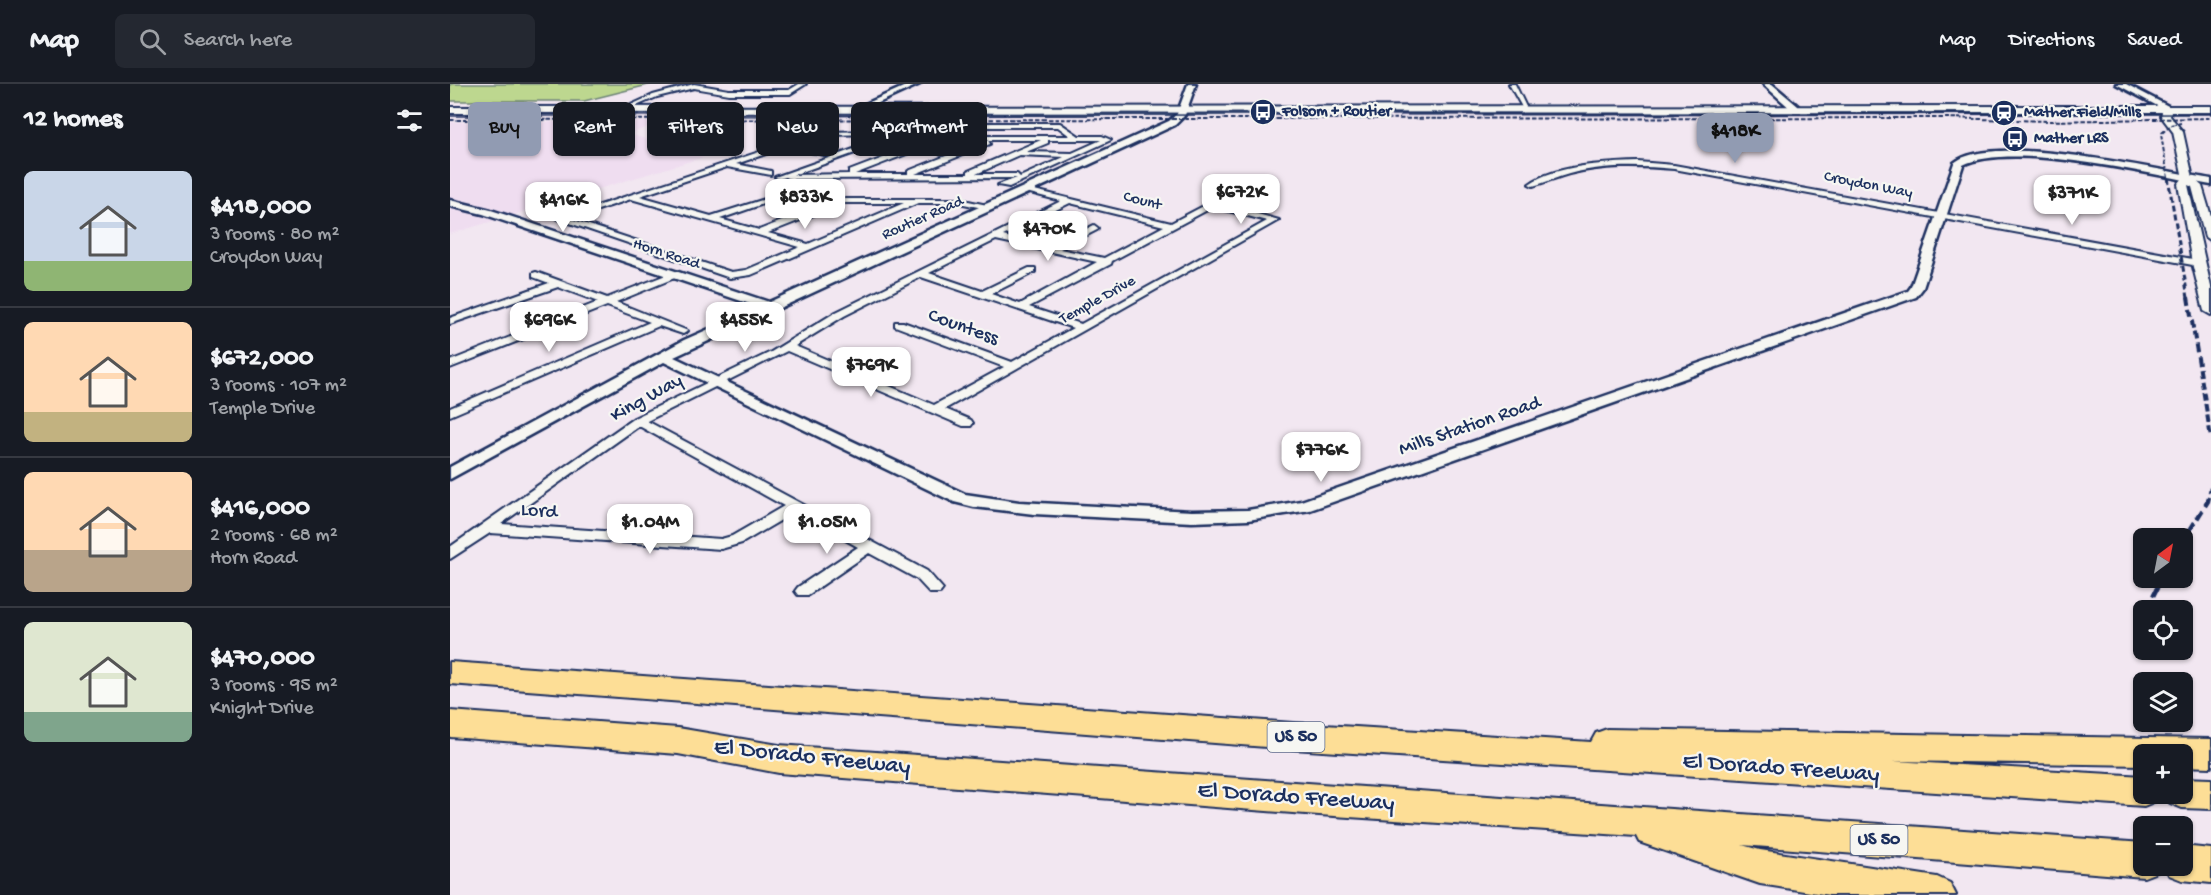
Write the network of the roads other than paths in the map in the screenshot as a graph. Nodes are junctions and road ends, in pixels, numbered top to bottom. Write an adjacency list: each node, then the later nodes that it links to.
1 (702, 84): 8 (street)
2 (803, 84): 8 (street)
3 (916, 84): 9 (street)
4 (1192, 84): 20 (street)
5 (1512, 84): 14 (street)
6 (1767, 84): 15 (street)
7 (2120, 84): 16 (street)
8 (692, 86): 10 (street)
9 (872, 102)
10 (635, 104)
11 (1057, 105): 13 (main road); 20 (main road); 24 (main road)
12 (1341, 105): 14 (main road); 20 (main road); 25 (main road)
13 (987, 106)
14 (1524, 106): 15 (main road); 25 (main road)
15 (1793, 106): 16 (main road); 26 (main road)
16 (2164, 106): 21 (main road); 26 (main road); 27 (main road); 28 (main road)
17 (553, 107): 22 (main road)
18 (635, 107): 19 (main road)
19 (851, 107)
20 (1184, 107): 24 (main road); 25 (main road); 39 (street, Routier Road)
21 (2211, 107)
22 (450, 108)
23 (987, 109): 24 (main road)
24 (1008, 109)
25 (1296, 109)
26 (2125, 109): 27 (main road)
27 (2168, 119): 28 (main road)
28 (2182, 124): 47 (main road)
29 (987, 125): 31 (street)
30 (1052, 138): 31 (street); 33 (street); 35 (street)
31 (1077, 138): 36 (street)
32 (987, 139): 33 (street)
33 (995, 139): 44 (street)
34 (851, 152): 43 (street)
35 (1017, 153): 36 (street); 45 (street)
36 (1076, 154): 39 (street); 42 (street)
37 (756, 155): 40 (street)
38 (895, 156): 43 (street)
39 (1099, 158): 46 (street, Routier Road)
40 (728, 164): 41 (street); 53 (street)
41 (768, 173)
42 (1030, 175): 45 (street); 46 (street); 50 (street)
43 (842, 176): 44 (street)
44 (903, 176): 45 (street)
45 (964, 176)
46 (1055, 178): 51 (street, Routier Road)
47 (2188, 179): 48 (street, Mills Station Road); 60 (street, Mills Station Road); 62 (main road); 71 (main road)
48 (2211, 182)
49 (1533, 184): 60 (street, Croydon Way)
50 (1002, 185)
51 (1029, 190): 54 (street, Count); 59 (street, Routier Road)
52 (1234, 192): 58 (street)
53 (631, 196): 61 (street); 68 (street)
54 (1069, 200): 63 (street, Count); 66 (street, King Way)
55 (841, 201): 56 (street); 61 (street); 65 (street)
56 (917, 201): 59 (street); 68 (street)
57 (450, 203): 75 (street, Horn Road)
58 (1212, 204): 63 (street); 86 (street, Temple Drive)
59 (989, 208): 80 (street, Routier Road)
60 (1942, 215): 71 (street, Croydon Way); 92 (street, Mills Station Road)
61 (711, 219): 65 (street)
62 (2209, 225): 67 (main road)
63 (1174, 226): 70 (street)
64 (1094, 228): 69 (street)
65 (759, 233): 68 (street)
66 (994, 237): 69 (street); 73 (street, King Way)
67 (2211, 237)
68 (809, 248)
69 (1053, 249): 70 (street)
70 (1108, 262): 81 (street)
71 (2198, 263): 76 (main road); 82 (main road)
72 (1032, 270): 78 (street)
73 (921, 274): 78 (street); 88 (street, King Way)
74 (536, 275): 77 (street)
75 (674, 275): 79 (street); 80 (street, Horn Road)
76 (2211, 275)
77 (557, 284): 79 (street); 83 (street)
78 (984, 294): 81 (street)
79 (607, 303): 84 (street); 90 (street)
80 (769, 306): 89 (street, Routier Road)
81 (1021, 307): 86 (street)
82 (2211, 311)
83 (450, 321)
84 (659, 322): 87 (street); 94 (street)
85 (899, 324): 91 (street, Countess)
86 (1082, 328): 91 (street, Temple Drive)
87 (683, 331)
88 (787, 347): 92 (street, King Way); 93 (street)
89 (663, 357): 92 (street, Mills Station Road); 97 (street, Routier Road)
90 (450, 364)
91 (1013, 366): 93 (street, Temple Drive)
92 (718, 382): 95 (street, King Way)
93 (936, 410): 96 (street)
94 (450, 412)
95 (638, 421): 98 (street); 99 (street, King Way)
96 (967, 423)
97 (450, 474)
98 (796, 505): 99 (street, Lord); 100 (street)
99 (486, 528): 101 (street, King Way)
100 (869, 546): 102 (street); 103 (street)
101 (450, 554)
102 (935, 589)
103 (803, 591)
104 (450, 673): 106 (highway, El Dorado Freeway / US 50)
105 (450, 724): 111 (highway, El Dorado Freeway / US 50)
106 (1293, 736): 107 (highway); 108 (highway, El Dorado Freeway / US 50)
107 (2211, 753)
108 (2133, 790)
109 (2193, 793): 110 (highway)
110 (2211, 794)
111 (1615, 819): 112 (highway, El Dorado Freeway / US 50); 115 (highway)
112 (2133, 859)
113 (2193, 864): 114 (highway)
114 (2211, 866)
115 (1937, 895)

